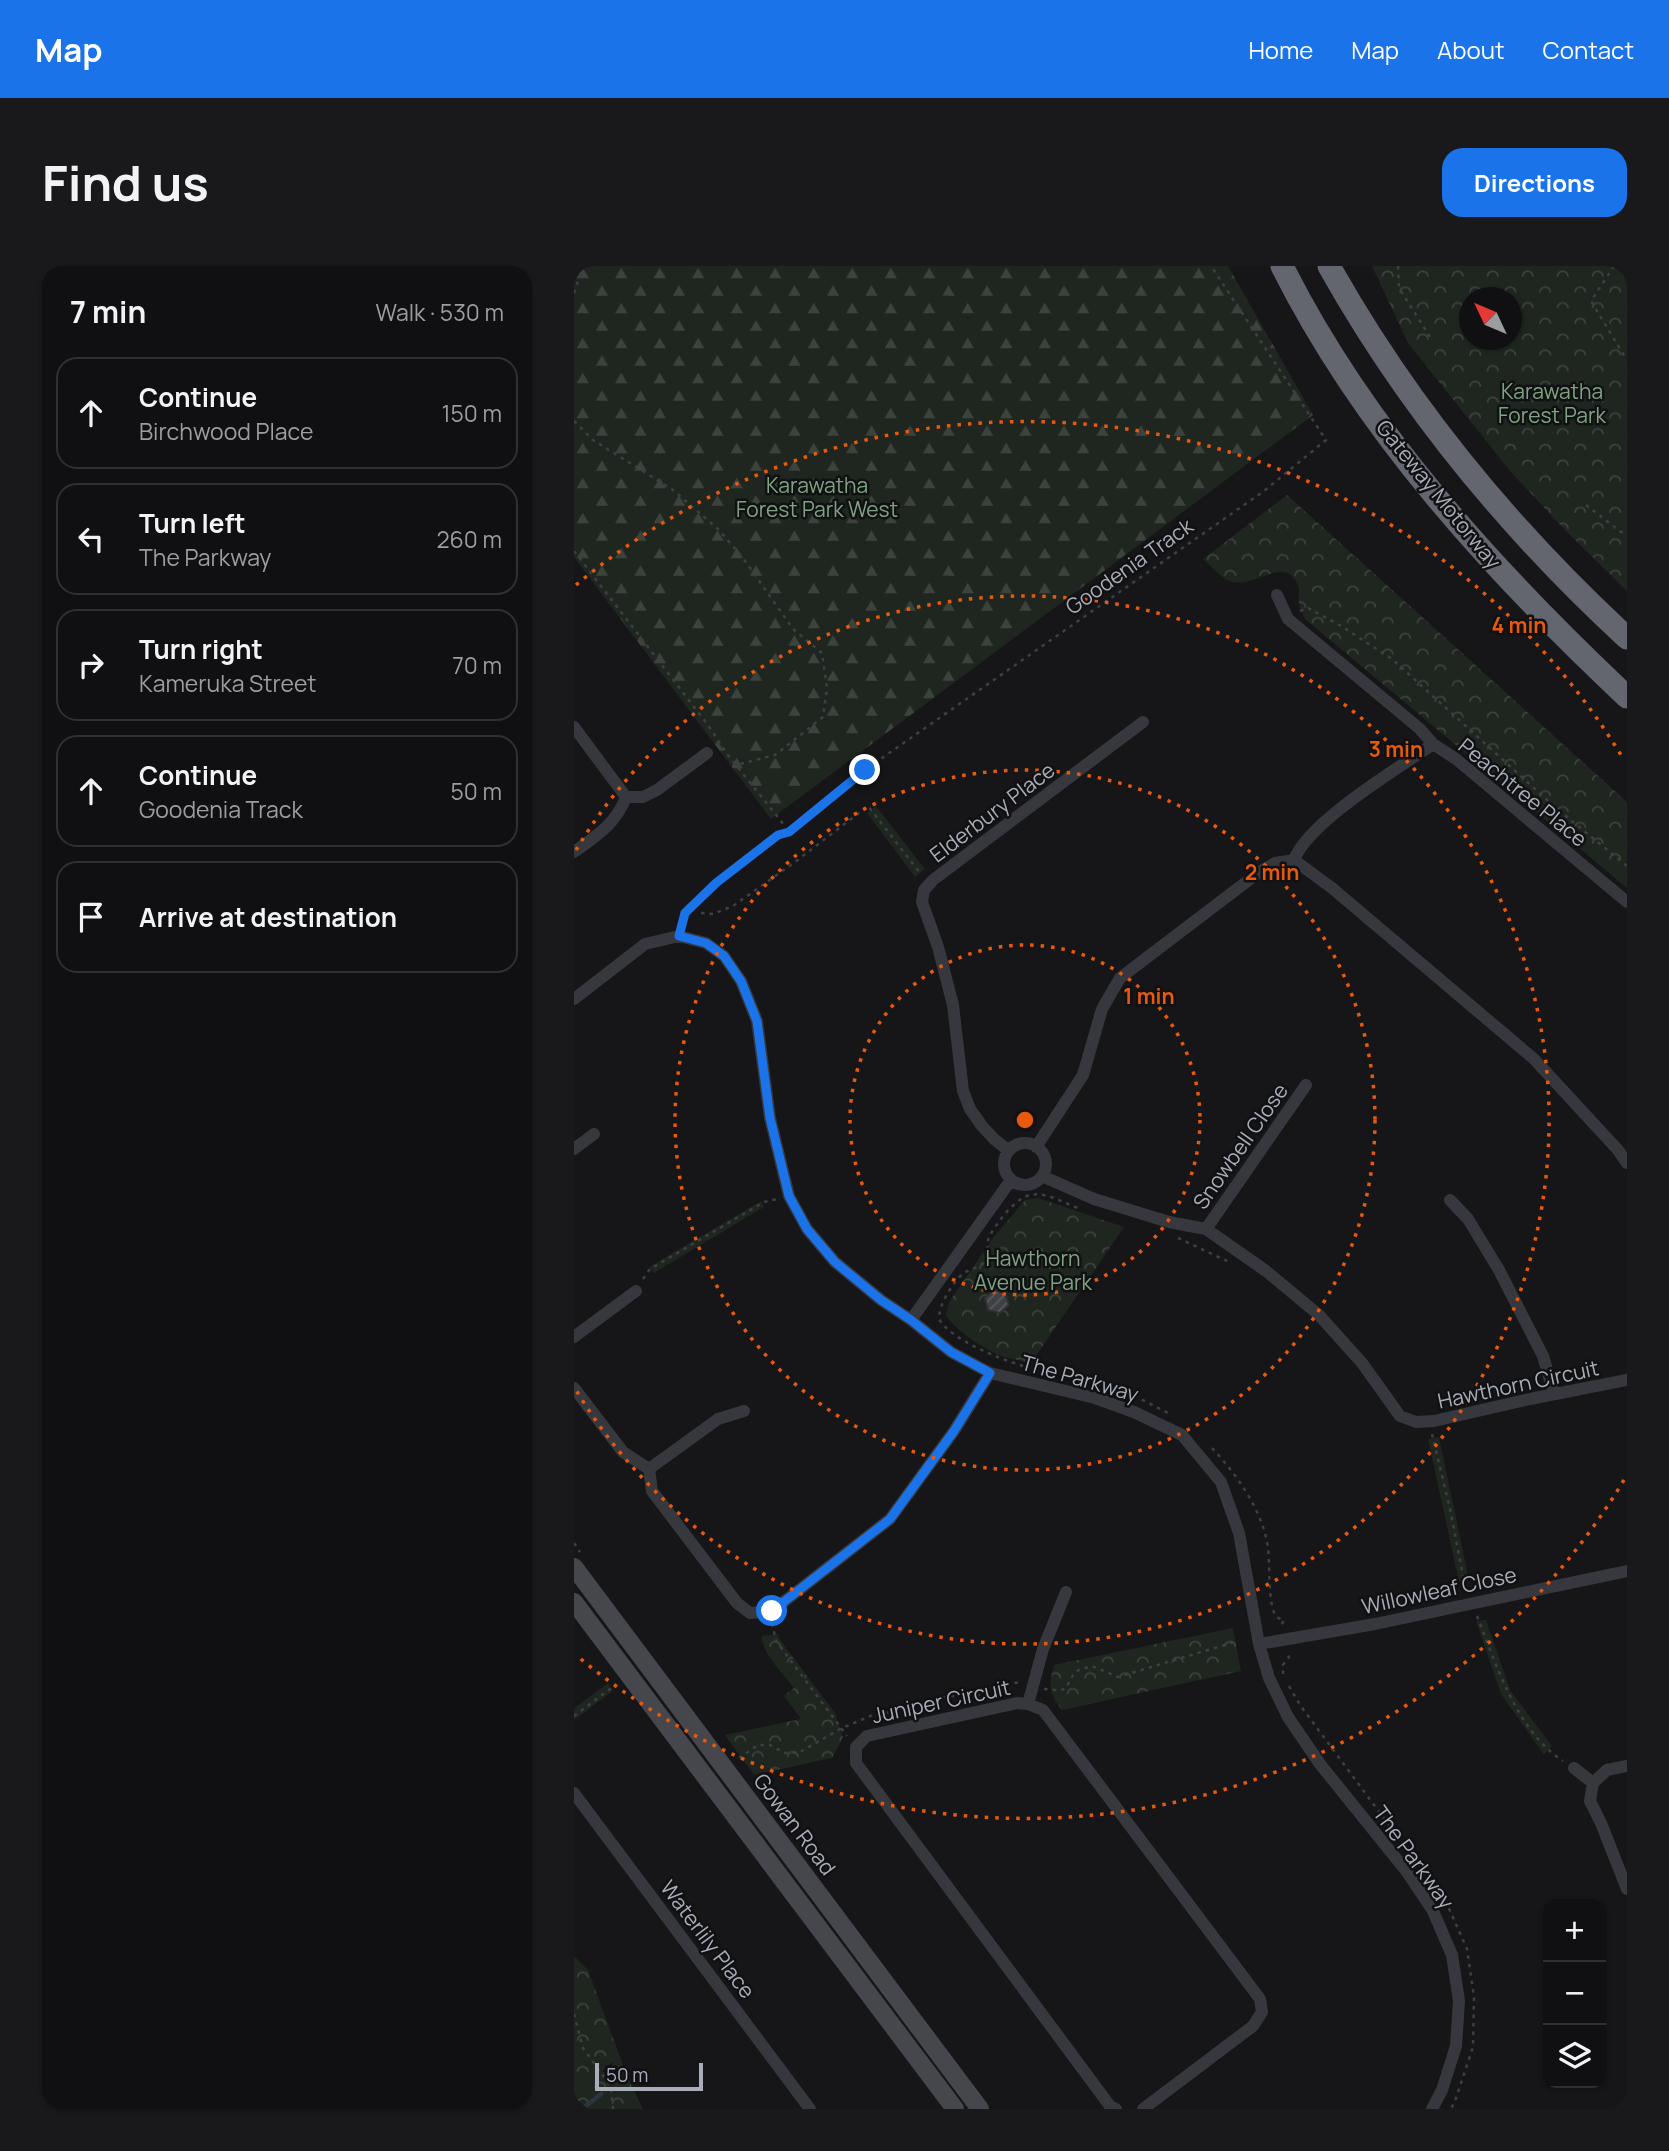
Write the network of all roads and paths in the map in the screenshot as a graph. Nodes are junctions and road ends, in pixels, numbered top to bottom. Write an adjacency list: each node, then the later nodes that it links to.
1 (583, 266): 7 (path)
2 (1211, 266): 24 (path, Goodenia Track)
3 (1282, 266): 17 (highway, Gateway Motorway)
4 (1329, 266): 16 (highway, Gateway Motorway)
5 (1398, 266): 8 (path)
6 (1614, 266): 9 (path)
7 (574, 293)
8 (1432, 340)
9 (1627, 358)
10 (574, 421): 22 (path)
11 (1586, 505): 12 (path)
12 (1627, 532)
13 (574, 551): 22 (path)
14 (1277, 595): 15 (street, Peachtree Place)
15 (1288, 619): 20 (street, Peachtree Place); 28 (path)
16 (1627, 638)
17 (1627, 697)
18 (1143, 722): 29 (street, Elderbury Place)
19 (574, 727): 23 (street)
20 (1433, 744): 27 (street); 30 (street, Peachtree Place)
21 (707, 753): 23 (street)
22 (736, 765): 24 (path)
23 (626, 797): 26 (street)
24 (789, 832): 25 (path, Goodenia Track)
25 (778, 835): 31 (lane)
26 (574, 852)
27 (1294, 860): 36 (street); 39 (street)
28 (1627, 866)
29 (928, 884): 31 (path); 38 (street, Elderbury Place)
30 (1627, 902)
31 (685, 913): 32 (lane)
32 (679, 936): 33 (street); 42 (street, The Parkway)
33 (574, 999)
34 (1306, 1085): 45 (street, Snowbell Close)
35 (594, 1134): 37 (street)
36 (1036, 1147): 38 (street); 40 (street)
37 (574, 1149)
38 (1009, 1151): 41 (street)
39 (1627, 1163)
40 (1042, 1176): 41 (street); 45 (street, Hawthorn Circuit)
41 (1011, 1180): 49 (street)
42 (789, 1196): 48 (path); 49 (street, The Parkway)
43 (1450, 1200): 56 (street)
44 (1083, 1210): 51 (path)
45 (1206, 1229): 56 (street, Hawthorn Circuit)
46 (1172, 1237): 47 (path)
47 (1230, 1263)
48 (636, 1291): 50 (street)
49 (911, 1320): 52 (street, The Parkway)
50 (574, 1337)
51 (1031, 1368)
52 (990, 1373): 67 (street); 69 (street, The Parkway)
53 (1627, 1380): 56 (street, Hawthorn Circuit)
54 (574, 1388): 61 (street)
55 (1108, 1388): 58 (path)
56 (1554, 1395)
57 (744, 1411): 61 (street)
58 (1180, 1420)
59 (1424, 1434): 66 (path)
60 (1207, 1443): 68 (path)
61 (649, 1469): 67 (street)
62 (574, 1567): 85 (main road, Gowan Road)
63 (1627, 1571): 66 (street, Willowleaf Close)
64 (1066, 1592): 71 (street)
65 (574, 1602): 84 (main road, Gowan Road)
66 (1471, 1604): 68 (street, Willowleaf Close); 75 (path)
67 (772, 1611): 73 (path)
68 (1283, 1639): 69 (street, Willowleaf Close); 78 (path)
69 (1259, 1644): 88 (street, The Parkway)
70 (614, 1686): 72 (path)
71 (1028, 1704): 73 (street, Juniper Circuit); 87 (street, Juniper Circuit)
72 (574, 1716)
73 (856, 1747): 86 (street, Juniper Circuit)
74 (1627, 1766): 76 (street)
75 (1574, 1768): 76 (street)
76 (1593, 1783): 80 (street)
77 (574, 1793): 83 (street, Waterlily Place)
78 (1405, 1847)
79 (1434, 1886): 89 (path)
80 (1627, 1889)
81 (574, 2014): 82 (path)
82 (613, 2109)
83 (810, 2109)
84 (955, 2109)
85 (980, 2109)
86 (1116, 2109)
87 (1143, 2109)
88 (1432, 2109)
89 (1451, 2109)

